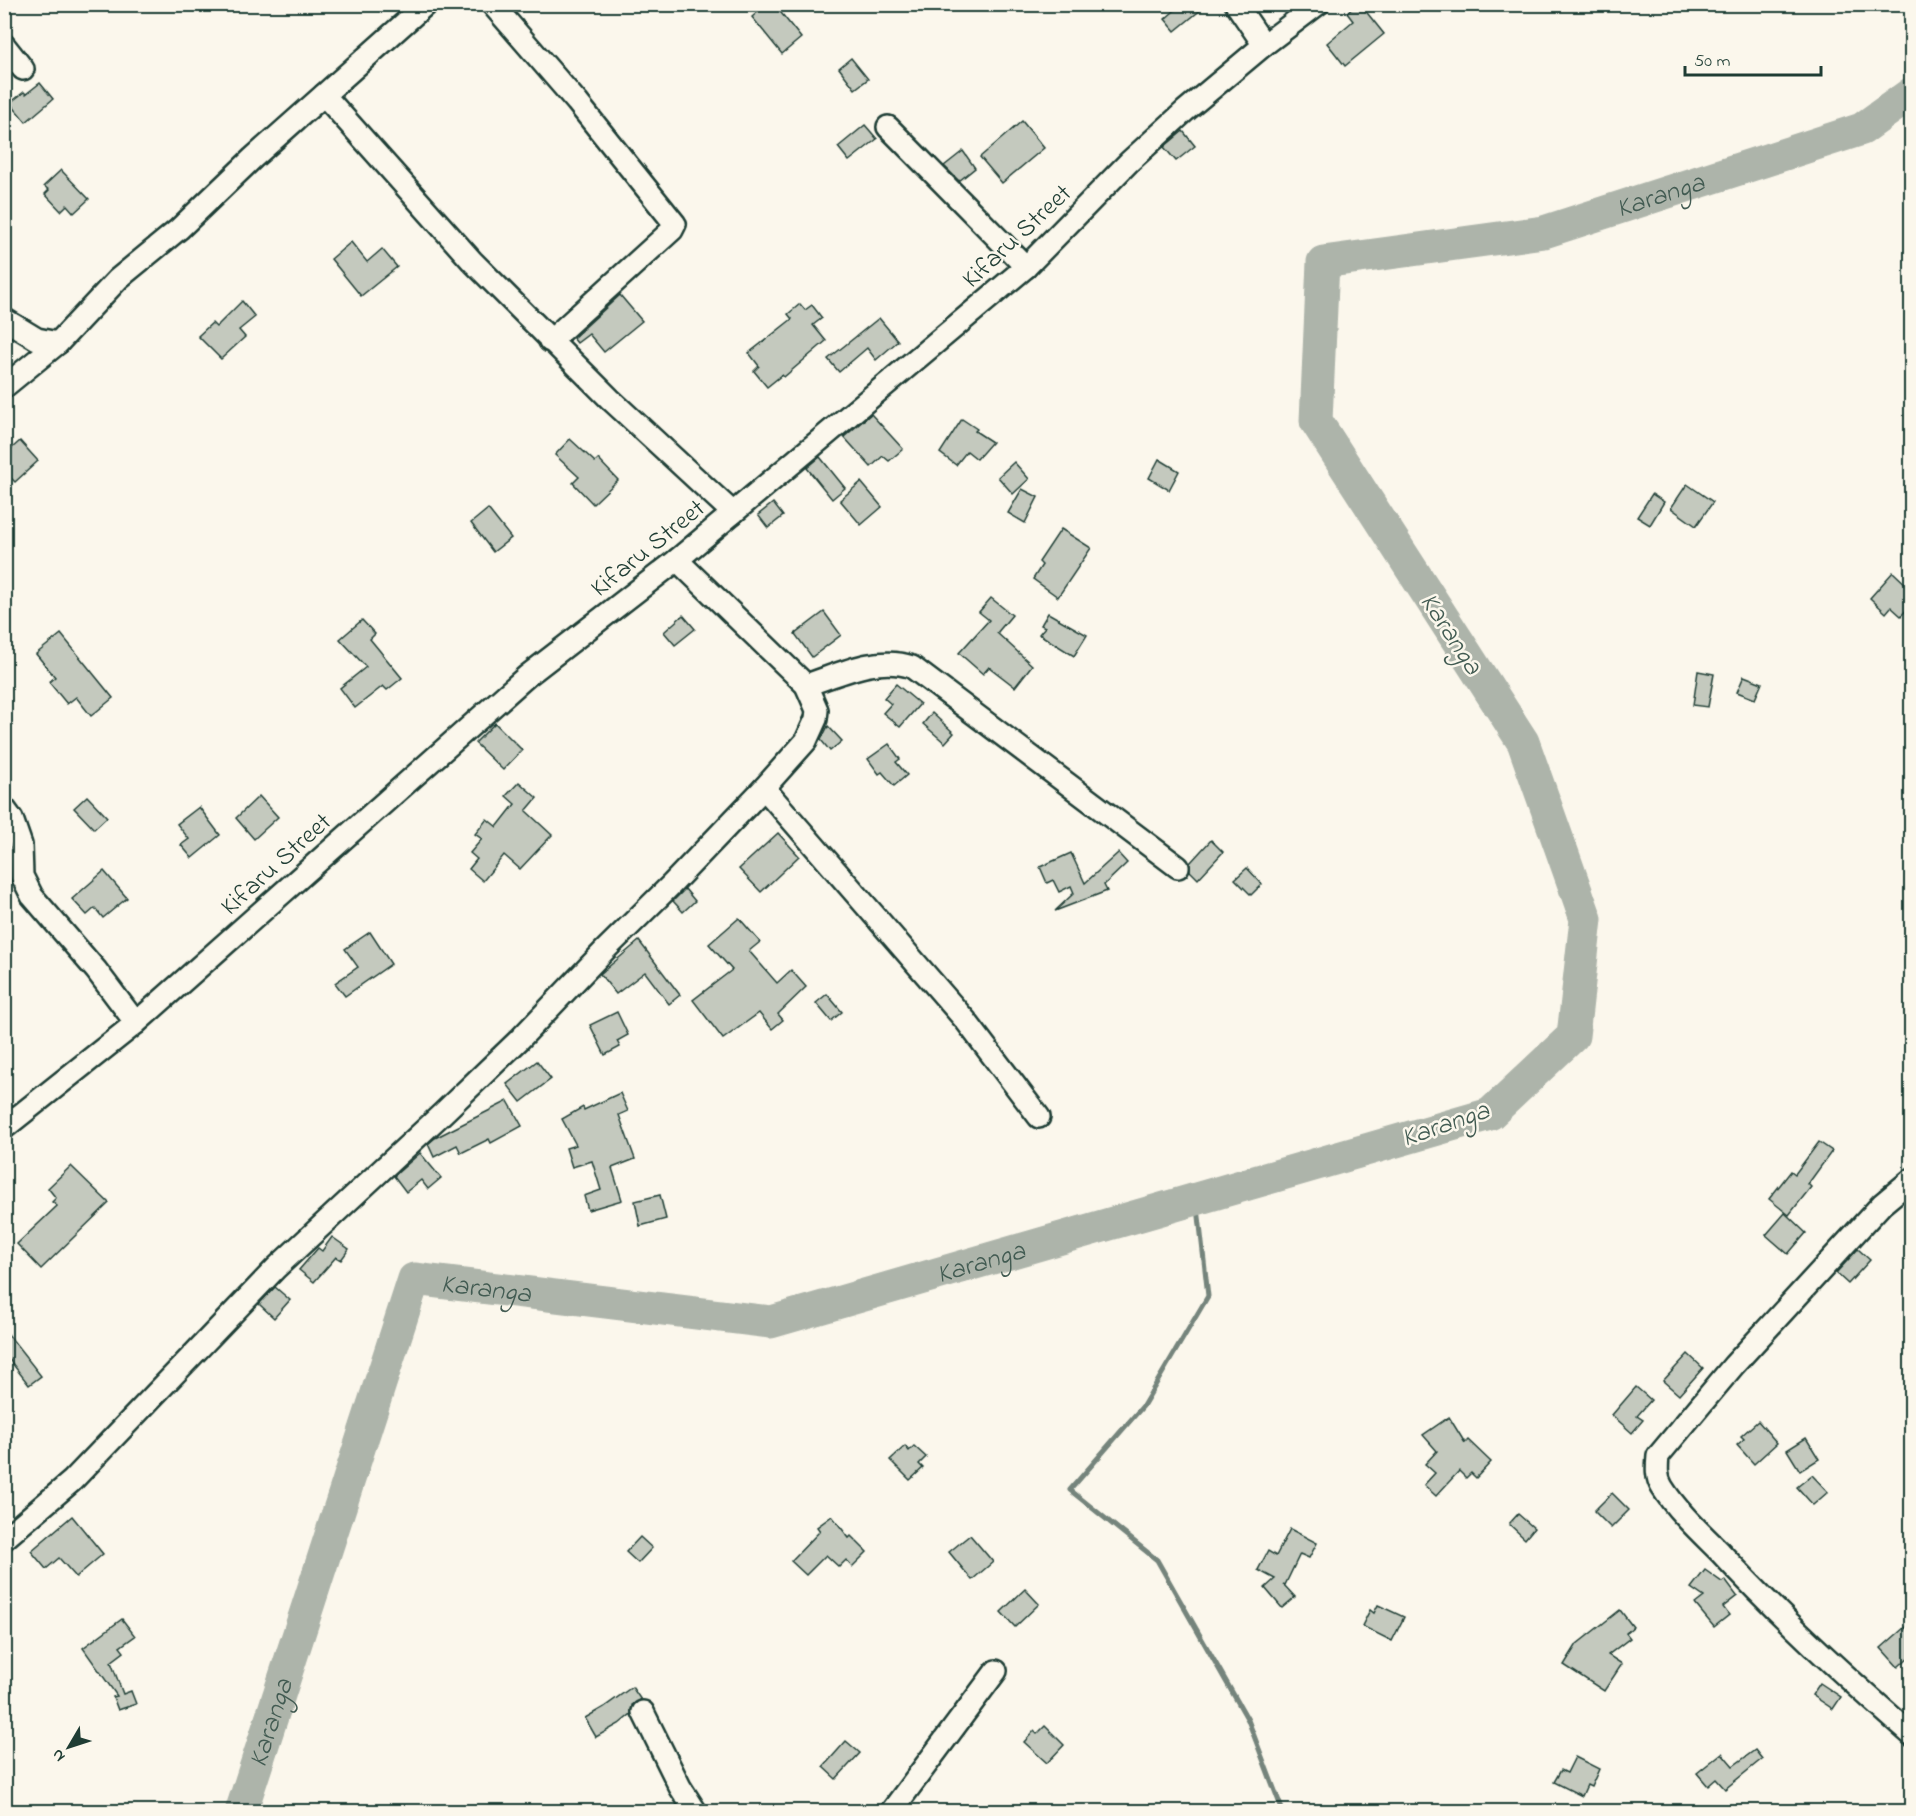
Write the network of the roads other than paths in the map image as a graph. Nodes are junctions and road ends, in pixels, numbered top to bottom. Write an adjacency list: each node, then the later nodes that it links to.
1 (426, 4): 8 (street)
2 (492, 4): 12 (street)
3 (1236, 4): 6 (street)
4 (1318, 4): 6 (street, Kifaru Street)
5 (4, 45): 7 (street)
6 (1264, 45): 10 (street, Kifaru Street)
7 (23, 69)
8 (324, 95): 12 (street); 13 (street)
9 (888, 127): 10 (street)
10 (1026, 267): 15 (street, Kifaru Street)
11 (4, 319): 13 (street)
12 (550, 340): 15 (street)
13 (58, 343): 14 (street)
14 (4, 387)
15 (733, 513): 16 (street, Kifaru Street)
16 (677, 560): 17 (street); 21 (street, Kifaru Street)
17 (806, 685): 18 (street); 20 (street)
18 (764, 788): 22 (street); 25 (street)
19 (4, 808): 21 (street)
20 (1178, 867)
21 (136, 1023): 23 (street, Kifaru Street)
22 (1039, 1117)
23 (4, 1128)
24 (1911, 1179): 28 (street)
25 (4, 1539)
26 (996, 1671): 30 (street)
27 (643, 1712): 29 (street)
28 (1911, 1735)
29 (696, 1812)
30 (891, 1812)

